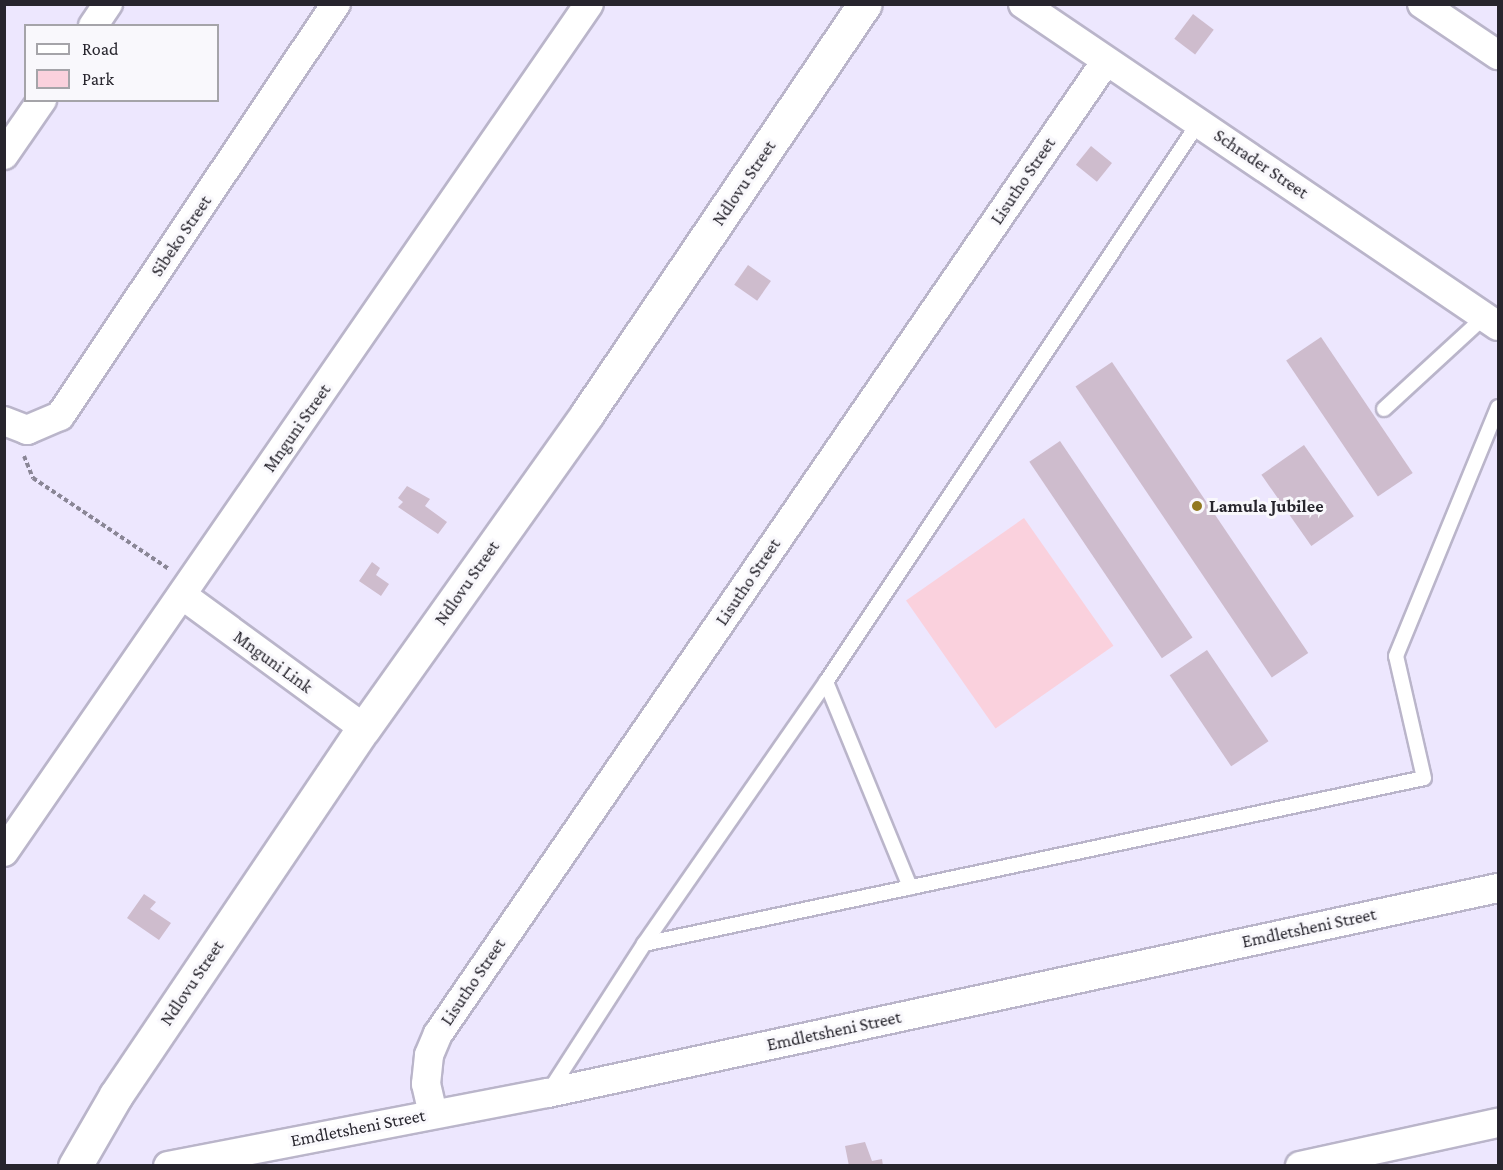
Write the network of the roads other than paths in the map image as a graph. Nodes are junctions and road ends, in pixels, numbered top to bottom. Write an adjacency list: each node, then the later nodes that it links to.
1 (108, 4): 7 (street)
2 (336, 4): 16 (street, Sibeko Street)
3 (588, 4): 17 (street, Mnguni Street)
4 (865, 4): 19 (street, Ndlovu Street)
5 (1023, 4): 9 (street, Schrader Street)
6 (1422, 4): 8 (street)
7 (94, 24)
8 (1498, 55)
9 (1106, 61): 11 (street, Schrader Street); 25 (street, Lisutho Street)
10 (41, 102): 12 (street)
11 (1199, 122): 13 (street, Schrader Street); 18 (lane)
12 (4, 154)
13 (1492, 321): 15 (lane)
14 (1498, 407): 21 (lane)
15 (1384, 409)
16 (8, 425)
17 (186, 589): 19 (street, Mnguni Link); 20 (street, Mnguni Street)
18 (826, 682): 21 (lane); 23 (lane)
19 (364, 728): 27 (street, Ndlovu Street)
20 (4, 852)
21 (910, 887): 23 (lane)
22 (1498, 888): 24 (street, Emdletsheni Street)
23 (644, 944): 24 (lane)
24 (548, 1093): 25 (street, Emdletsheni Street)
25 (433, 1114): 28 (street, Emdletsheni Street)
26 (1498, 1123): 29 (street)
27 (75, 1166)
28 (168, 1166)
29 (1300, 1166)

